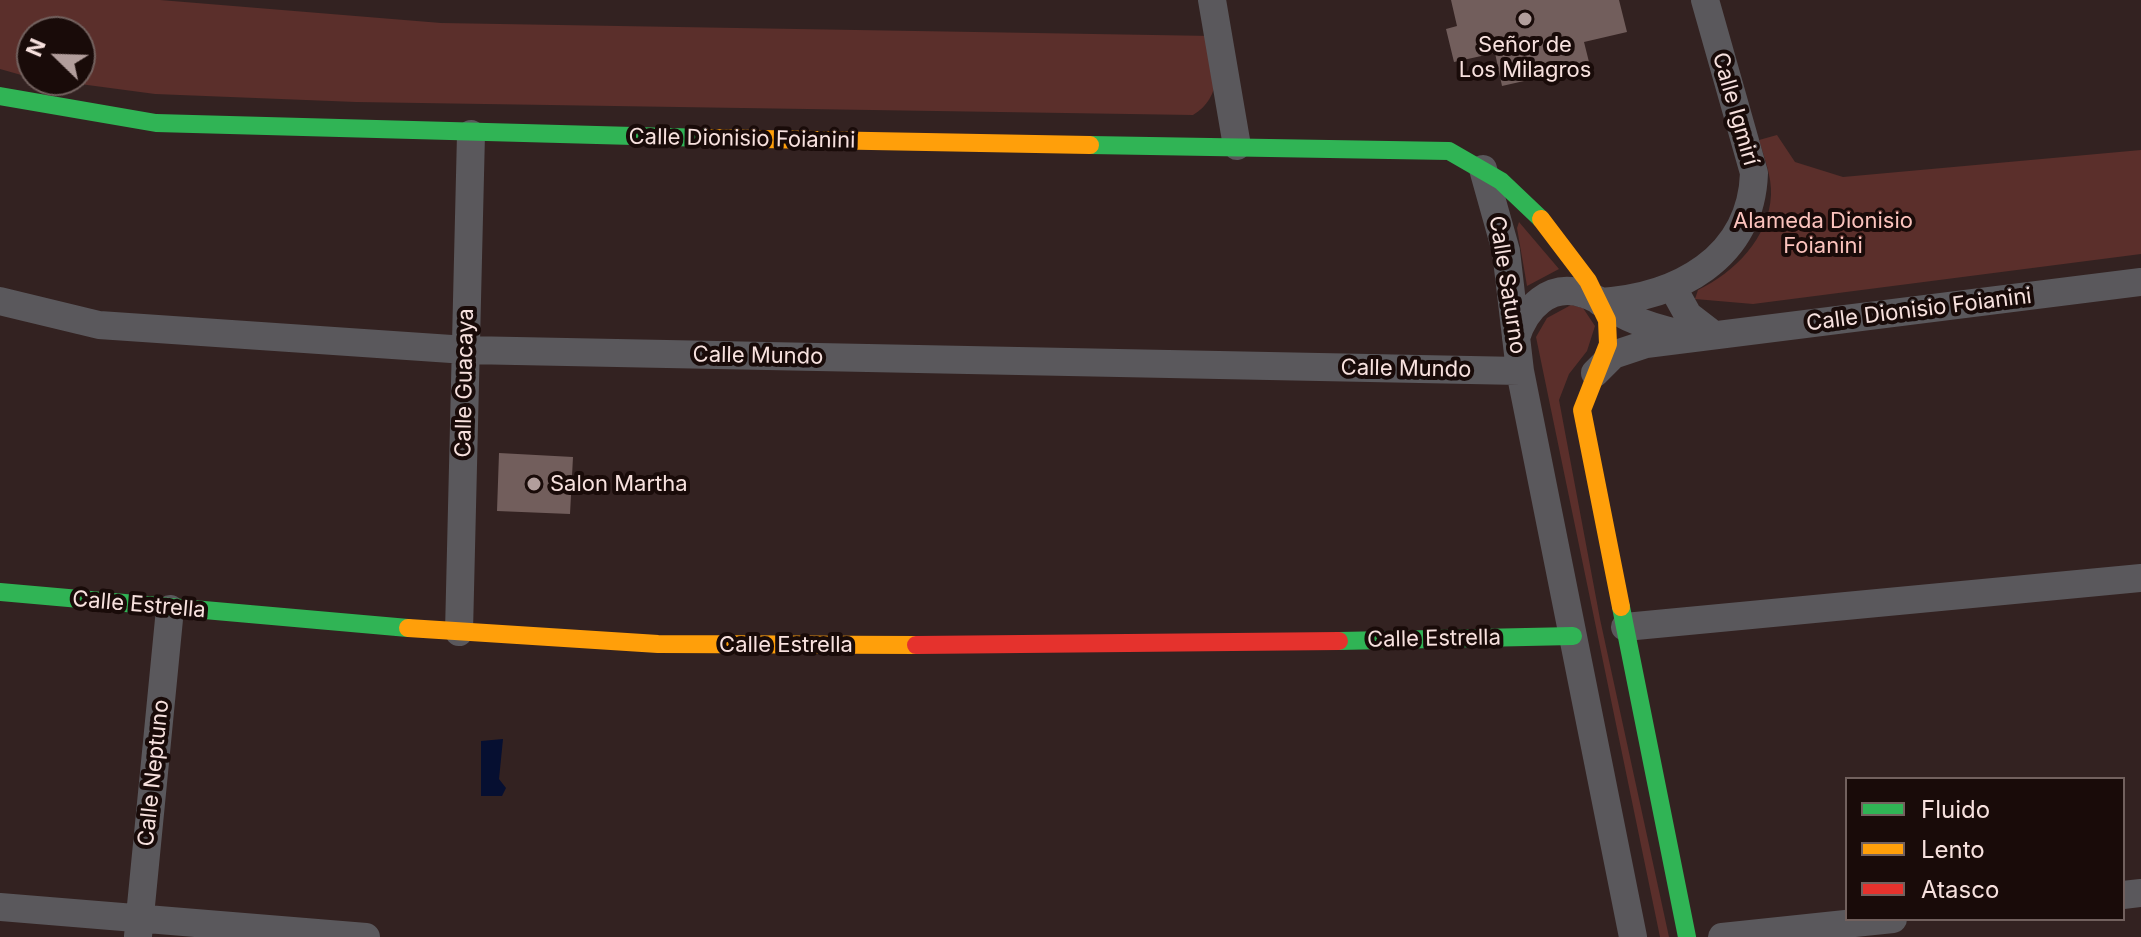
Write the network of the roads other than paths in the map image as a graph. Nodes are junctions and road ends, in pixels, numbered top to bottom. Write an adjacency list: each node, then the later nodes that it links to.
1 (1212, 0): 5 (street)
2 (1705, 0): 8 (street, Calle Igmirí)
3 (0, 96): 4 (street, Calle Dionisio Foianini)
4 (471, 134): 5 (street, Calle Dionisio Foianini); 13 (street, Calle Guacaya)
5 (1237, 146): 6 (street, Calle Dionisio Foianini)
6 (1483, 169): 10 (street, Calle Saturno); 12 (street, Calle Saturno)
7 (2141, 282): 11 (street, Calle Dionisio Foianini)
8 (1673, 288): 10 (street, Calle Igmirí); 11 (street)
9 (0, 301): 13 (street, Calle Mundo)
10 (1600, 302): 11 (street, Calle Dionisio Foianini); 12 (street, Calle Igmirí); 15 (street, Calle Saturno)
11 (1706, 336): 15 (street, Calle Dionisio Foianini)
12 (1516, 338): 14 (street, Calle Saturno)
13 (466, 350): 14 (street, Calle Mundo); 20 (street, Calle Guacaya)
14 (1520, 371): 21 (street, Calle Saturno)
15 (1591, 377): 19 (street, Calle Saturno)
16 (2141, 578): 19 (street)
17 (0, 592): 18 (street, Calle Estrella)
18 (170, 609): 20 (street, Calle Estrella); 24 (street, Calle Neptuno)
19 (1625, 627): 27 (street, Calle Saturno)
20 (459, 632): 21 (street, Calle Estrella)
21 (1573, 636): 26 (street, Calle Saturno)
22 (0, 907): 24 (street)
23 (1874, 921): 28 (street)
24 (139, 928): 25 (street)
25 (366, 937)
26 (1633, 937)
27 (1687, 937)
28 (1722, 937)

